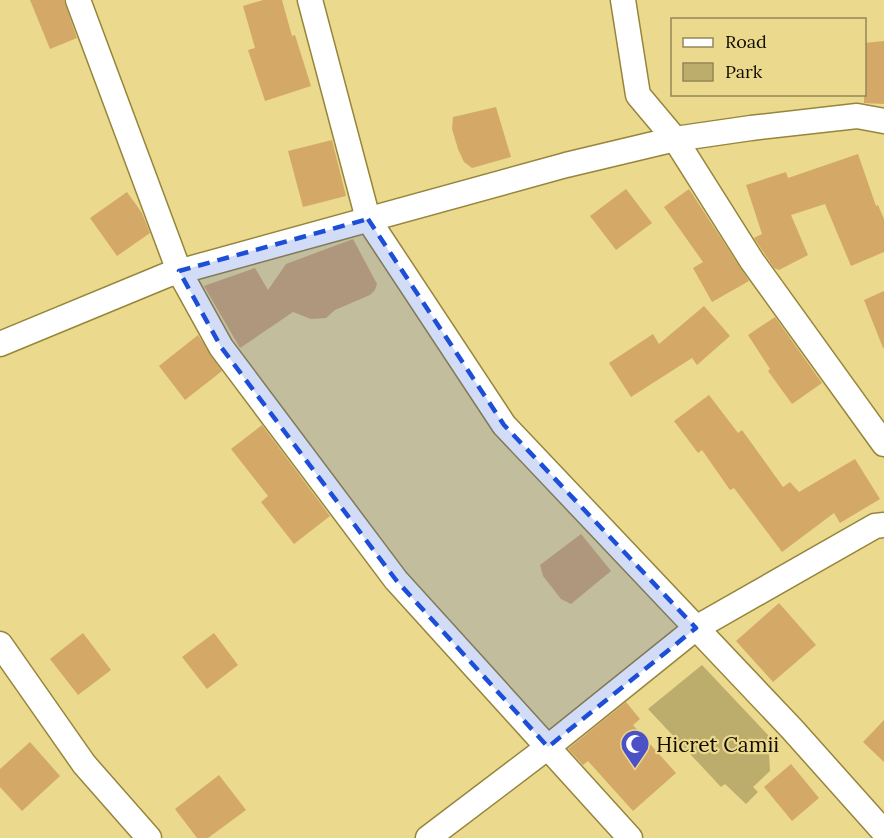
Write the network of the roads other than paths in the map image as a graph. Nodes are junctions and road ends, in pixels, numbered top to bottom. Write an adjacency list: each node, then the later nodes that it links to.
1 (78, 0): 7 (street)
2 (310, 0): 6 (street)
3 (622, 0): 5 (street)
4 (884, 122): 5 (street)
5 (675, 139): 6 (street); 9 (street)
6 (368, 219): 7 (street); 11 (street)
7 (179, 271): 8 (street); 13 (street)
8 (0, 344)
9 (884, 444)
10 (884, 525): 11 (street)
11 (696, 628): 13 (street); 14 (street)
12 (0, 644): 15 (street)
13 (548, 747): 16 (street); 17 (street)
14 (884, 832)
15 (149, 838)
16 (428, 838)
17 (630, 838)

